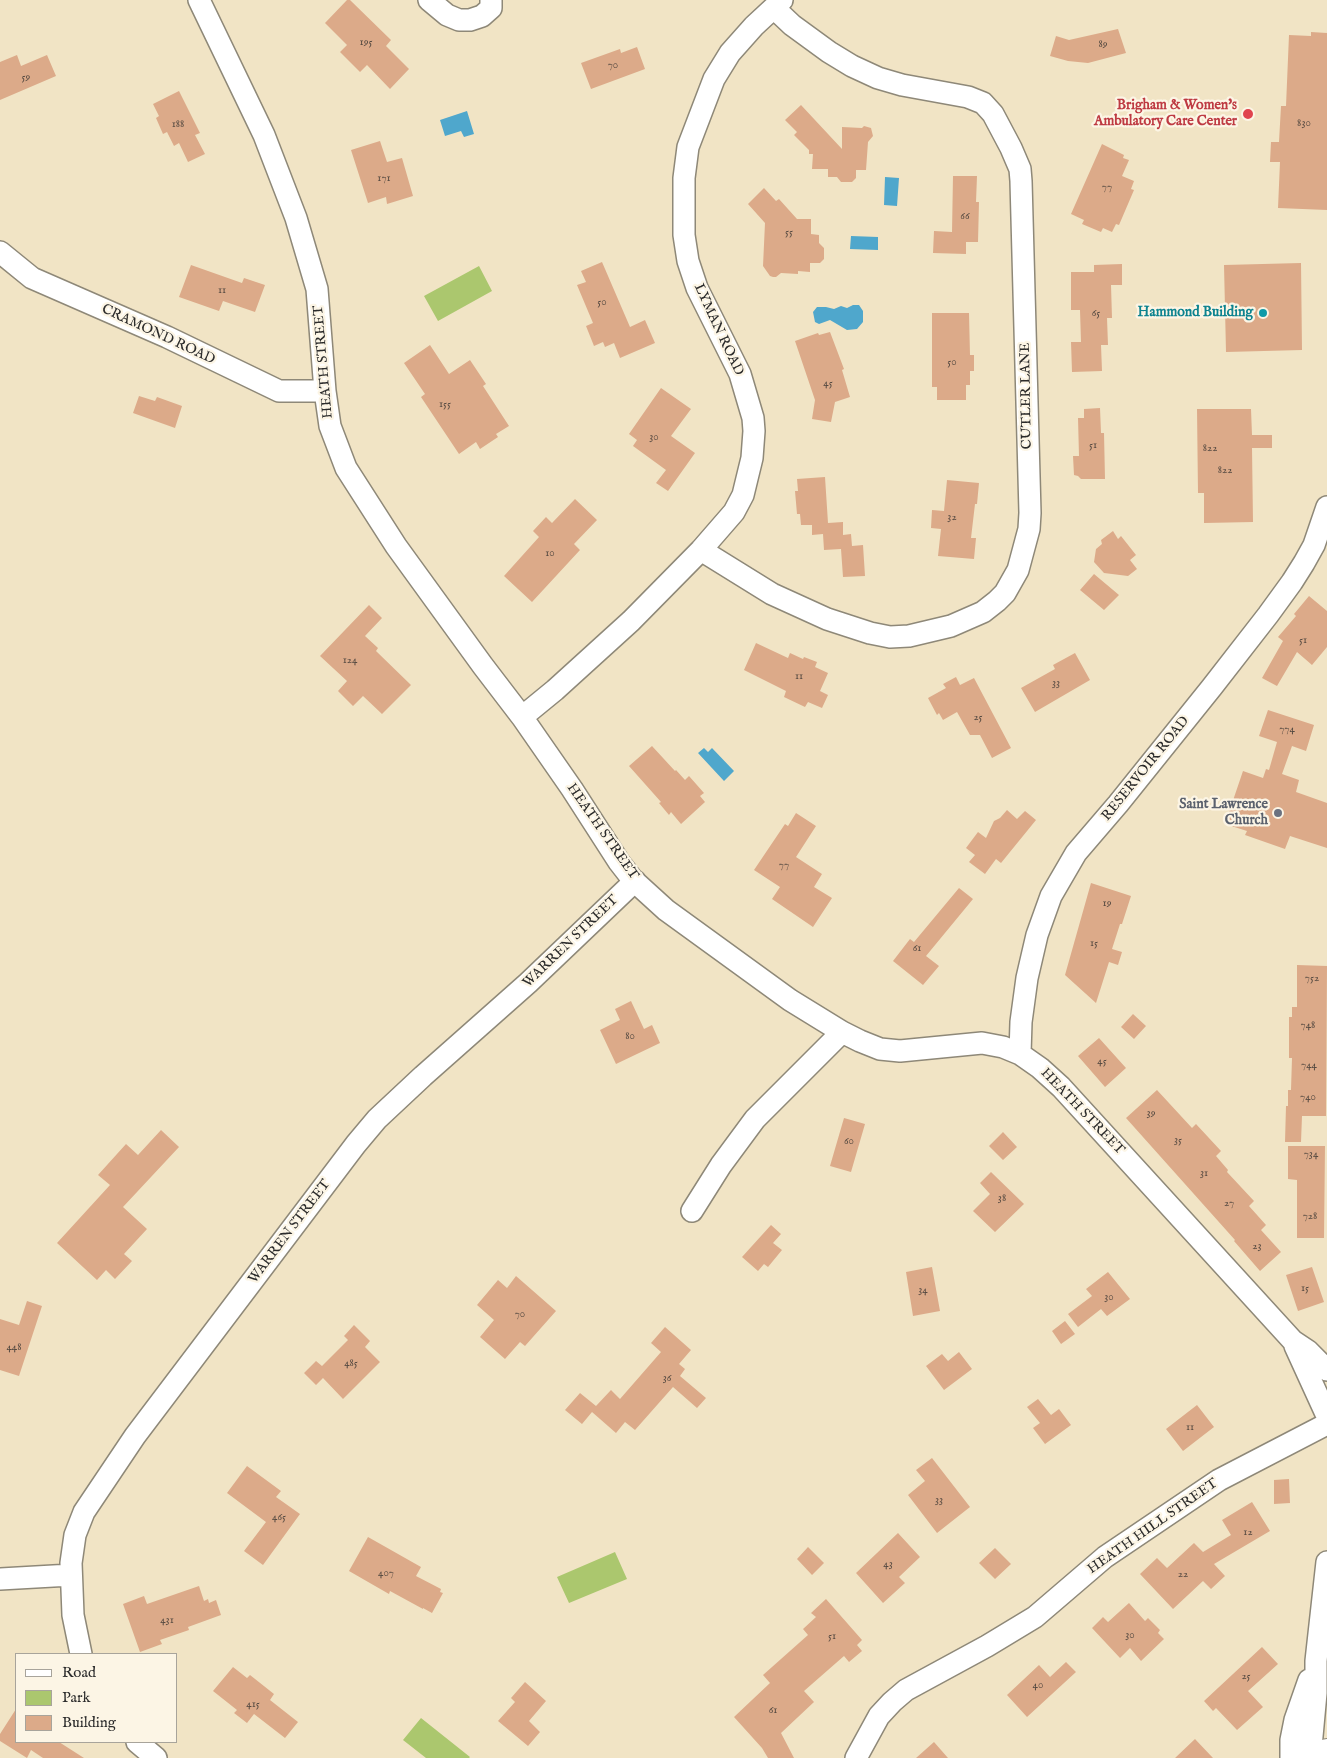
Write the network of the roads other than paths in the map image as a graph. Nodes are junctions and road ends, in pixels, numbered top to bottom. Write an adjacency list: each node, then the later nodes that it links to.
1 (199, 0): 6 (street, HEATH STREET)
2 (429, 0): 3 (street)
3 (492, 0)
4 (778, 4): 8 (street, LYMAN ROAD); 8 (street, CUTLER LANE)
5 (0, 252): 6 (street, CRAMOND ROAD)
6 (325, 391): 9 (street, HEATH STREET)
7 (1327, 506): 12 (street, RESERVOIR ROAD)
8 (701, 550): 9 (street, LYMAN ROAD)
9 (522, 717): 10 (street, HEATH STREET)
10 (635, 881): 11 (street, HEATH STREET); 19 (street, WARREN STREET)
11 (842, 1032): 12 (street, HEATH STREET); 13 (street)
12 (1020, 1054): 14 (street, HEATH STREET)
13 (692, 1211)
14 (1293, 1341): 15 (street, HEATH STREET); 16 (street)
15 (1325, 1371)
16 (1327, 1416)
17 (1327, 1424): 26 (street, HEATH HILL STREET)
18 (1327, 1562): 22 (street)
19 (71, 1575): 20 (street); 21 (street, WARREN STREET)
20 (0, 1579)
21 (82, 1653)
22 (1316, 1662): 27 (street); 28 (street)
23 (137, 1743): 25 (street)
24 (1327, 1753): 29 (main road)
25 (156, 1758)
26 (856, 1758)
27 (1291, 1758)
28 (1310, 1758)
29 (1320, 1758)

